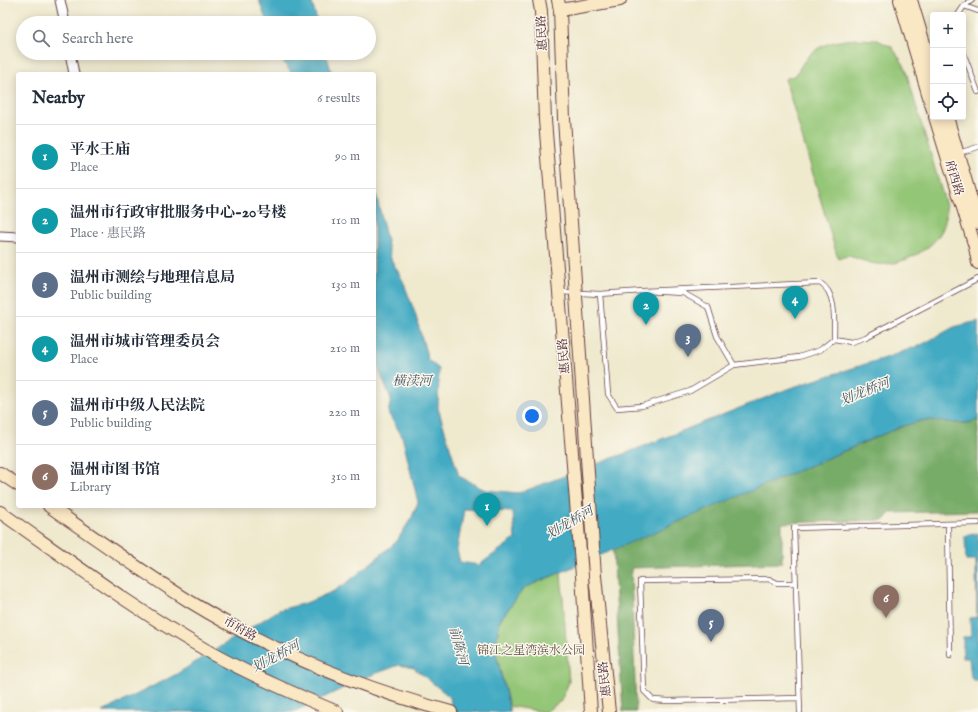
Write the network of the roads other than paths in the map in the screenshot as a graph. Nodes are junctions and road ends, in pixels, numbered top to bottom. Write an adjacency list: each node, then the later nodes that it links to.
1 (60, 0): 11 (street)
2 (539, 0): 28 (main road, 惠民路)
3 (620, 0): 7 (main road)
4 (900, 0): 17 (main road)
5 (910, 0): 14 (main road)
6 (972, 0): 8 (lane)
7 (559, 5): 29 (main road, 惠民路)
8 (964, 6): 9 (lane); 10 (lane)
9 (978, 11)
10 (960, 12)
11 (63, 16)
12 (71, 60): 15 (street)
13 (966, 60): 16 (lane)
14 (930, 63)
15 (74, 72)
16 (978, 92)
17 (930, 100)
18 (936, 120): 25 (main road, 府西路)
19 (948, 120): 21 (main road, 府西路)
20 (978, 147): 21 (lane)
21 (959, 154): 22 (main road, 府西路)
22 (978, 223)
23 (0, 236): 24 (street)
24 (16, 237)
25 (978, 263)
26 (978, 279): 31 (lane)
27 (643, 291): 30 (lane); 31 (lane); 32 (lane)
28 (559, 292): 29 (lane); 44 (main road, 惠民路)
29 (576, 292): 30 (lane); 45 (main road, 惠民路)
30 (600, 294): 32 (lane)
31 (834, 339): 32 (lane)
32 (734, 365)
33 (0, 473): 34 (main road)
34 (16, 484)
35 (52, 508): 43 (main road, 市府路)
36 (0, 512): 42 (main road)
37 (978, 523): 38 (lane)
38 (948, 524): 39 (lane); 40 (lane)
39 (796, 583): 41 (lane); 41 (lane)
40 (950, 656)
41 (799, 698): 46 (lane)
42 (337, 712)
43 (451, 712)
44 (591, 712)
45 (609, 712)
46 (800, 712)

